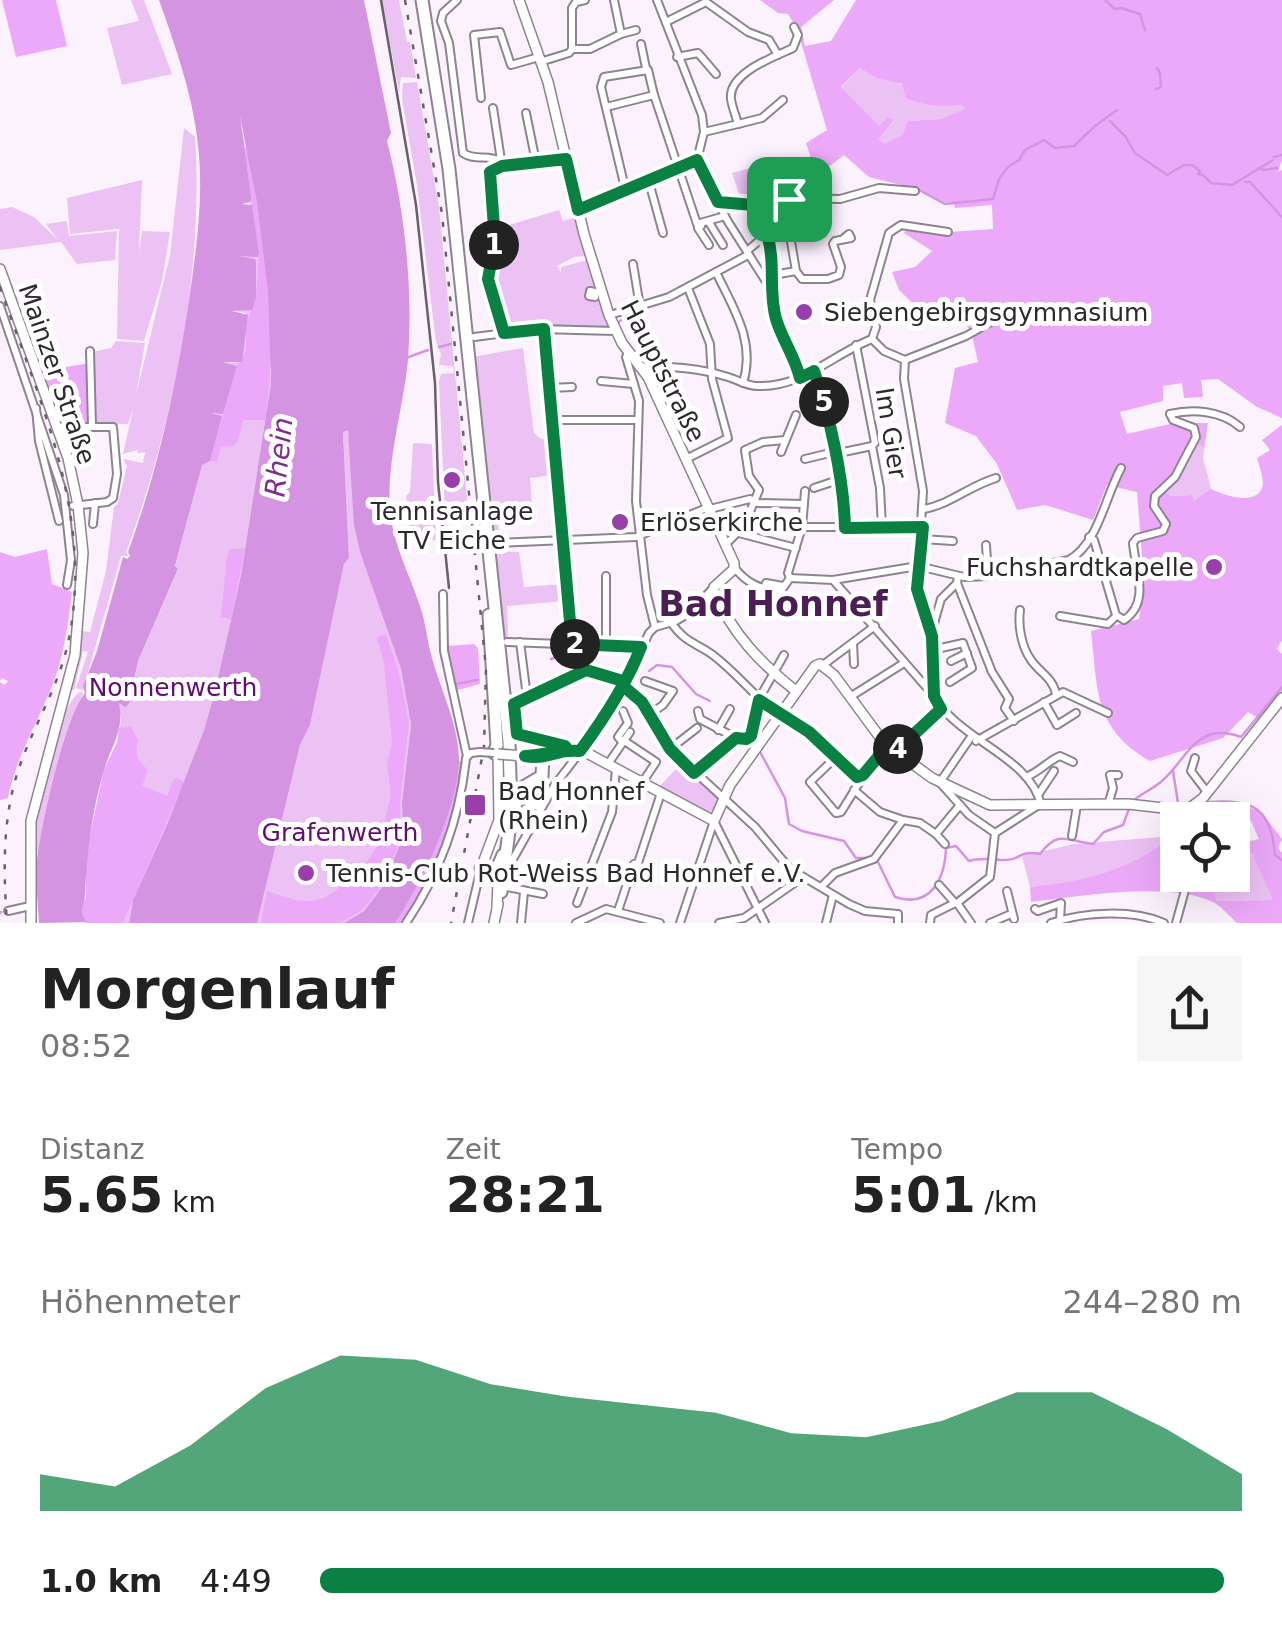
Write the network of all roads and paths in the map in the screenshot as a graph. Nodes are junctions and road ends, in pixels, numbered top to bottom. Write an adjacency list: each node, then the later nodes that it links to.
1 (420, 0): 132 (highway); 182 (highway)
2 (457, 0): 29 (street)
3 (519, 0): 15 (main road, Hauptstraße)
4 (585, 0): 12 (street)
5 (614, 0): 10 (street)
6 (657, 0): 7 (street)
7 (666, 22): 13 (street); 14 (street)
8 (794, 26): 13 (street)
9 (636, 30): 10 (street)
10 (622, 34): 12 (street)
11 (641, 44): 16 (street)
12 (572, 49): 15 (street)
13 (778, 55): 24 (street)
14 (676, 57): 17 (street); 25 (street)
15 (539, 59): 19 (street); 26 (main road, Hauptstraße)
16 (646, 68): 18 (street); 21 (street)
17 (716, 74)
18 (654, 95): 21 (street); 30 (street)
19 (481, 98)
20 (783, 100): 24 (street)
21 (606, 107): 33 (street)
22 (493, 108): 29 (street)
23 (526, 113): 28 (street)
24 (738, 124): 25 (street)
25 (704, 132): 27 (street)
26 (566, 159): 28 (street); 38 (main road, Hauptstraße)
27 (697, 160): 30 (street); 36 (street)
28 (536, 162): 29 (street)
29 (502, 164): 62 (street)
30 (676, 169): 31 (street); 39 (street)
31 (648, 182): 33 (street); 43 (street)
32 (915, 191): 34 (street)
33 (626, 192): 38 (street)
34 (814, 198): 35 (street); 41 (street)
35 (789, 199): 37 (street); 41 (street)
36 (718, 202): 37 (street); 39 (street)
37 (754, 205): 44 (street)
38 (578, 210): 58 (main road, Hauptstraße)
39 (726, 218): 40 (street); 48 (street)
40 (710, 224): 46 (street); 47 (street)
41 (792, 228): 44 (street); 51 (street)
42 (948, 232): 64 (street)
43 (663, 233)
44 (767, 234): 48 (street); 53 (street)
45 (844, 238): 51 (street)
46 (709, 246)
47 (723, 246)
48 (747, 253): 52 (street); 55 (street)
49 (633, 264): 57 (street)
50 (0, 268): 84 (main road, Mainzer Straße)
51 (796, 271): 53 (street)
52 (716, 272): 54 (street); 74 (street)
53 (772, 276): 55 (street)
54 (688, 288): 57 (street); 71 (street)
55 (770, 288): 72 (street)
56 (0, 306): 78 (street)
57 (640, 306): 58 (street)
58 (608, 316): 61 (main road, Hauptstraße)
59 (1012, 318): 68 (street)
60 (544, 329): 61 (street); 62 (street); 77 (street)
61 (615, 330): 67 (main road, Hauptstraße)
62 (504, 333): 63 (street)
63 (474, 337)
64 (872, 339): 65 (street); 68 (street)
65 (856, 345): 70 (street); 88 (street, Im Gier)
66 (90, 351): 85 (street)
67 (628, 351): 69 (main road, Hauptstraße); 75 (street)
68 (905, 360): 105 (street)
69 (642, 367): 71 (street); 92 (main road, Hauptstraße)
70 (814, 371): 72 (street); 80 (street)
71 (712, 374): 74 (street); 92 (street)
72 (800, 378): 74 (street)
73 (601, 382): 75 (street)
74 (743, 382)
75 (634, 384): 83 (street)
76 (572, 387): 77 (street)
77 (548, 388): 82 (street)
78 (37, 406): 96 (street); 103 (street)
79 (838, 406): 80 (street)
80 (826, 414): 90 (street)
81 (796, 416): 87 (street)
82 (552, 420): 83 (street); 115 (street)
83 (638, 420): 113 (street)
84 (57, 426): 85 (street); 102 (main road, Mainzer Straße)
85 (92, 426): 100 (street)
86 (1244, 431): 134 (street)
87 (786, 440): 89 (street); 99 (street)
88 (872, 446): 90 (street); 111 (street, Im Gier)
89 (781, 452)
90 (834, 453): 91 (street); 95 (street)
91 (805, 458)
92 (686, 459): 104 (main road, Hauptstraße)
93 (1121, 468): 114 (street)
94 (996, 478): 105 (street)
95 (841, 479): 97 (street); 110 (street)
96 (63, 488): 102 (street); 103 (street)
97 (814, 488)
98 (805, 491): 101 (street)
99 (754, 501): 101 (street); 104 (street); 112 (street)
100 (94, 503): 102 (street); 107 (street)
101 (804, 504): 108 (street)
102 (71, 506): 129 (street); 233 (main road, Mainzer Straße)
103 (54, 507): 106 (street)
104 (710, 508): 113 (street); 119 (main road, Hauptstraße)
105 (924, 509): 109 (street)
106 (59, 521)
107 (93, 524)
108 (802, 527): 110 (street); 121 (street)
109 (923, 527): 111 (street); 116 (street)
110 (845, 528): 111 (street)
111 (882, 528)
112 (738, 533): 119 (street); 121 (street)
113 (641, 536): 115 (street); 137 (street)
114 (1089, 538): 125 (street); 134 (street)
115 (562, 539): 118 (street); 143 (street)
116 (922, 539): 117 (street); 122 (street)
117 (953, 542)
118 (499, 543)
119 (726, 544): 123 (main road, Hauptstraße)
120 (986, 545): 125 (street)
121 (796, 548): 126 (street)
122 (918, 566): 127 (street); 128 (street); 139 (street)
123 (734, 567): 126 (street); 130 (main road)
124 (606, 576): 144 (street)
125 (988, 576): 127 (street)
126 (790, 578): 128 (street)
127 (958, 579): 139 (street); 147 (street)
128 (832, 580): 138 (street)
129 (67, 585)
130 (713, 590): 136 (street); 154 (main road)
131 (443, 594): 187 (street)
132 (490, 596): 188 (highway); 205 (highway)
133 (1020, 610): 159 (street)
134 (1116, 615): 135 (street)
135 (1060, 616)
136 (671, 622): 137 (street); 164 (street)
137 (655, 626): 145 (street)
138 (875, 626): 142 (street); 151 (street)
139 (930, 629): 161 (street)
140 (507, 642): 141 (street)
141 (520, 642): 143 (street); 160 (street)
142 (850, 643): 152 (street); 153 (street)
143 (572, 644): 144 (street)
144 (606, 646): 145 (street)
145 (641, 647): 157 (street)
146 (942, 648): 148 (street)
147 (984, 651): 148 (street); 174 (street)
148 (968, 655): 150 (street); 156 (street)
149 (784, 656): 154 (street)
150 (951, 661)
151 (904, 663): 161 (street); 162 (street)
152 (854, 664)
153 (820, 665): 158 (main road); 162 (main road)
154 (775, 674): 158 (main road); 164 (street)
155 (645, 680): 172 (street)
156 (950, 682)
157 (623, 684): 160 (street); 172 (street); 180 (street)
158 (796, 690): 173 (main road)
159 (1056, 694): 165 (street); 171 (street)
160 (528, 696): 185 (street)
161 (933, 696): 167 (street)
162 (850, 697): 183 (main road)
163 (1282, 698): 203 (main road)
164 (759, 700): 173 (street); 178 (street)
165 (1044, 702): 170 (street); 174 (street)
166 (730, 709): 176 (street)
167 (941, 709): 179 (street); 183 (street)
168 (698, 710): 176 (street)
169 (623, 711): 181 (street)
170 (1076, 712)
171 (1108, 713)
172 (650, 714): 184 (street)
173 (779, 715): 191 (main road); 208 (main road)
174 (1014, 721): 179 (street)
175 (697, 728): 184 (street)
176 (718, 730): 178 (street)
177 (630, 732): 181 (street)
178 (736, 738): 196 (street)
179 (974, 739): 199 (street); 201 (street)
180 (587, 741): 186 (street); 189 (main road)
181 (623, 741): 194 (street); 200 (street)
182 (509, 742): 190 (highway); 216 (highway)
183 (892, 748): 198 (main road); 201 (main road)
184 (670, 749): 196 (street)
185 (568, 750): 186 (main road); 190 (main road)
186 (580, 751): 189 (main road); 206 (street)
187 (467, 752): 188 (street, bridge); 241 (street)
188 (496, 753): 190 (main road, bridge); 205 (main road)
189 (594, 756): 194 (main road)
190 (536, 758): 216 (highway)
191 (835, 758): 198 (main road); 202 (street)
192 (1195, 758): 203 (street)
193 (1072, 762): 199 (street)
194 (612, 767): 200 (main road); 231 (street)
195 (1054, 771): 207 (street)
196 (694, 773): 208 (street)
197 (1118, 775): 211 (street)
198 (859, 777): 202 (street)
199 (1026, 777): 207 (street)
200 (642, 783): 204 (main road)
201 (941, 783): 209 (street); 212 (main road)
202 (854, 790): 215 (street)
203 (1207, 792): 211 (main road)
204 (661, 793): 214 (main road); 238 (street)
205 (504, 795): 221 (highway); 225 (highway)
206 (549, 795): 213 (street); 213 (street)
207 (1038, 795): 212 (street)
208 (722, 798): 214 (main road); 222 (street)
209 (960, 805): 217 (street); 218 (street)
210 (1077, 805): 211 (main road); 212 (main road); 219 (street)
211 (1108, 805)
212 (1039, 806): 217 (street)
213 (541, 809): 225 (street)
214 (712, 815): 235 (street); 247 (street)
215 (904, 820): 218 (street); 224 (street)
216 (510, 825): 225 (highway)
217 (994, 833): 232 (street)
218 (936, 834): 220 (street)
219 (1072, 836)
220 (945, 844)
221 (481, 877): 234 (main road); 242 (street)
222 (803, 877): 224 (street); 235 (street)
223 (938, 885): 232 (street)
224 (822, 886): 230 (street)
225 (504, 889): 226 (street); 234 (main road)
226 (524, 892): 229 (street); 244 (street)
227 (1007, 892): 254 (street)
228 (1185, 892): 256 (street)
229 (543, 894)
230 (833, 895): 250 (street); 251 (street)
231 (576, 903)
232 (956, 903): 252 (street); 253 (street)
233 (30, 906): 237 (street); 240 (main road, Mainzer Straße)
234 (498, 907): 243 (main road)
235 (757, 908): 248 (street); 249 (street)
236 (1035, 909): 239 (street)
237 (8, 911)
238 (618, 911): 245 (street); 246 (street)
239 (1056, 922): 255 (street)
240 (31, 923)
241 (406, 923)
242 (468, 923)
243 (494, 923)
244 (521, 923)
245 (576, 923)
246 (660, 923)
247 (680, 923)
248 (719, 923)
249 (765, 923)
250 (826, 923)
251 (898, 923)
252 (930, 923)
253 (971, 923)
254 (990, 923)
255 (1164, 923)
256 (1176, 923)

